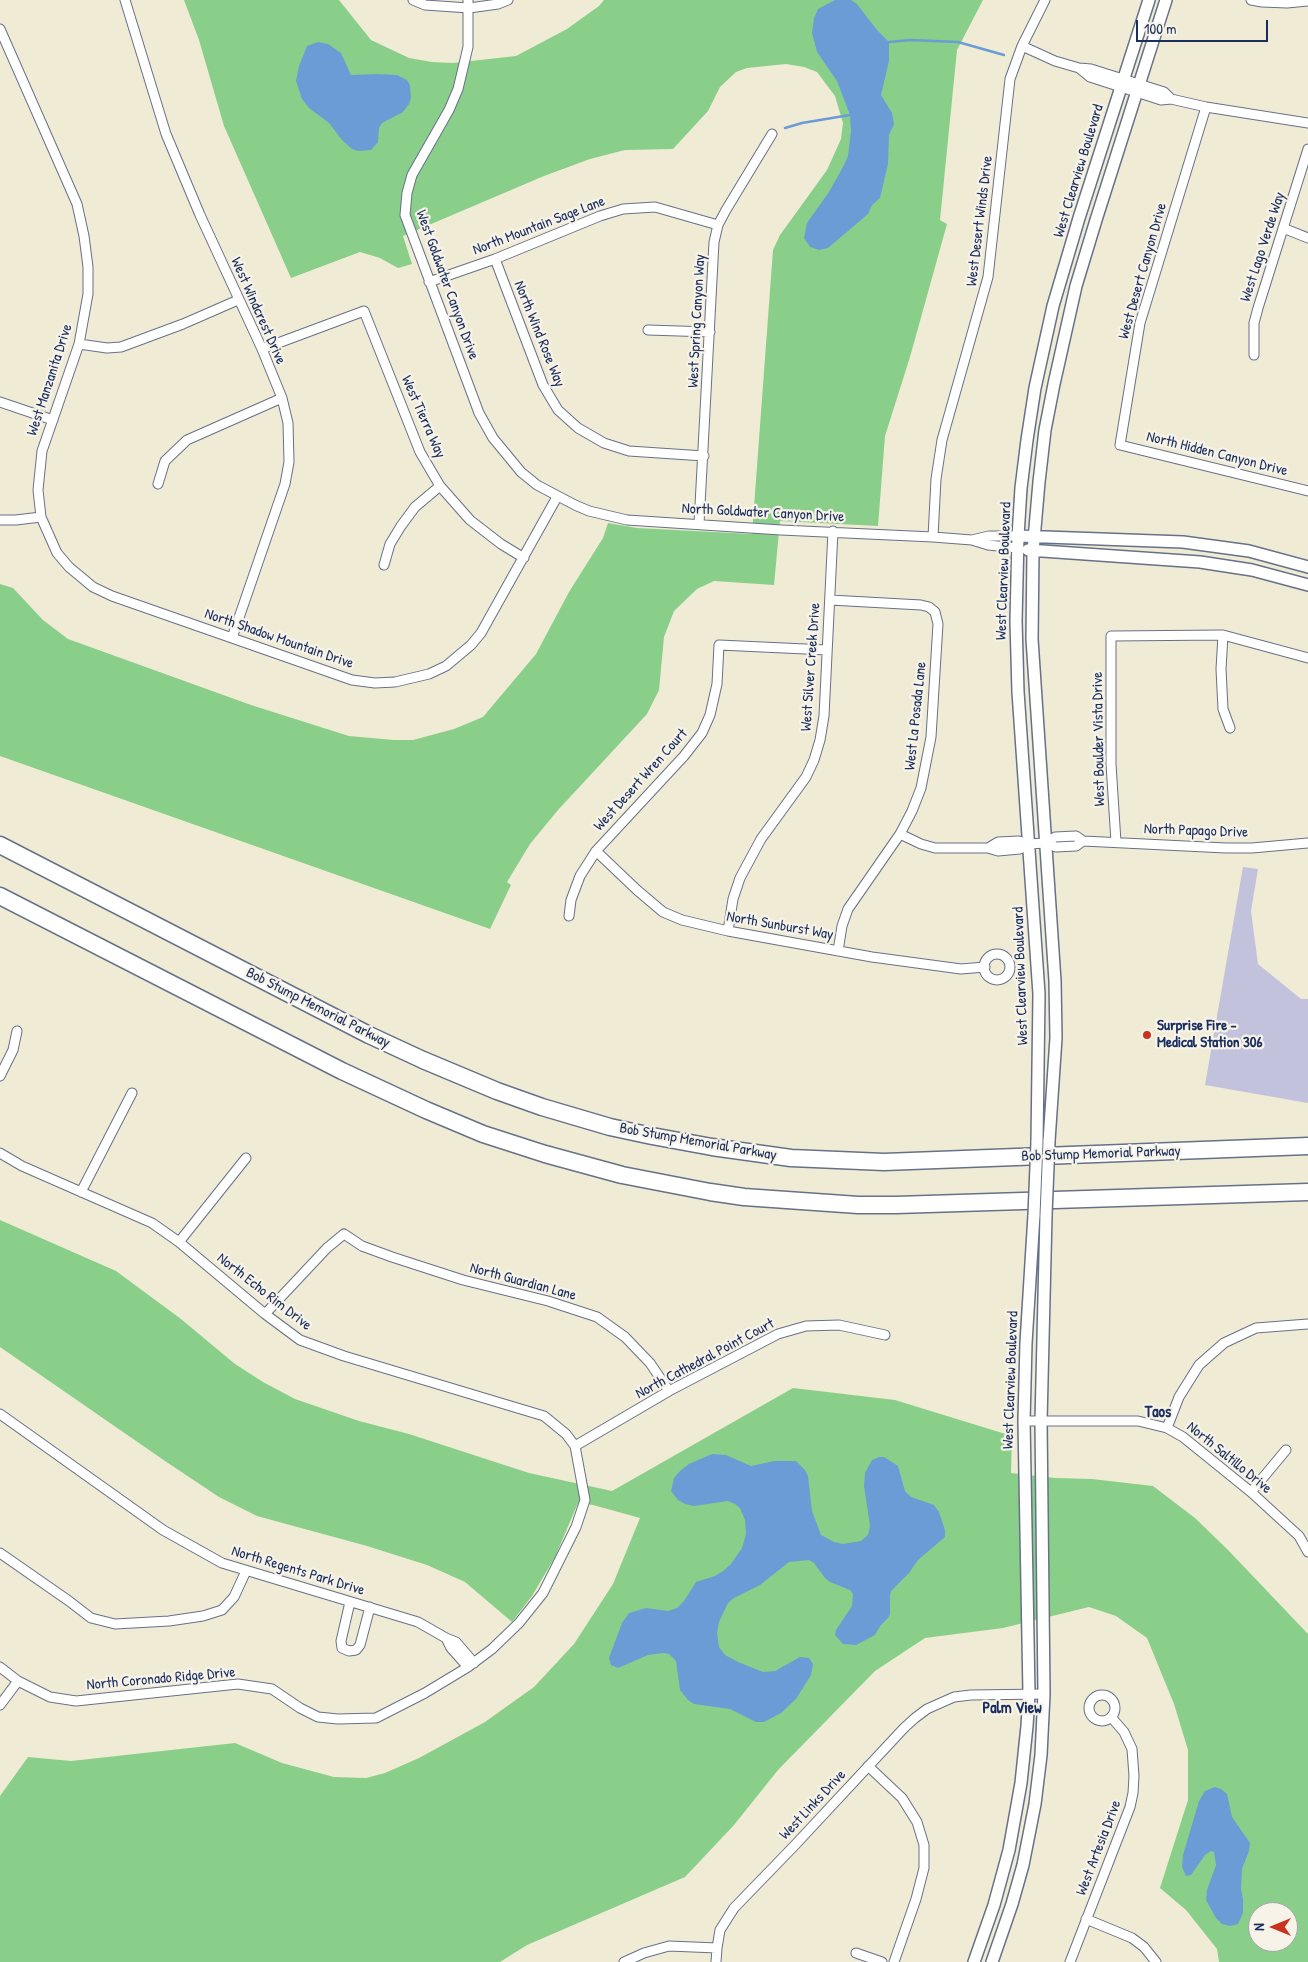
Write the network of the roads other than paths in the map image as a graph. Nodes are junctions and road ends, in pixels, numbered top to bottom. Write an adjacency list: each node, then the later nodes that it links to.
1 (125, 0): 23 (street, West Windcrest Drive)
2 (413, 0): 9 (street)
3 (508, 0): 9 (street)
4 (1045, 0): 11 (street, West Desert Winds Drive)
5 (1148, 0): 12 (street, West Clearview Boulevard)
6 (1166, 0): 13 (street, West Clearview Boulevard)
7 (1251, 0): 8 (street)
8 (1308, 2)
9 (469, 4): 22 (street, West Goldwater Canyon Drive)
10 (0, 29): 26 (street, West Manzanita Drive)
11 (1022, 46): 12 (street); 44 (street, West Desert Winds Drive)
12 (1122, 84): 13 (street); 43 (street, West Clearview Boulevard)
13 (1138, 89): 14 (street); 42 (street, West Clearview Boulevard)
14 (1206, 107): 15 (street); 32 (street, West Desert Canyon Drive)
15 (1308, 123)
16 (772, 134): 18 (street, West Spring Canyon Way)
17 (1308, 149): 19 (street, West Lago Verde Way)
18 (718, 225): 21 (street, North Mountain Sage Lane); 25 (street, West Spring Canyon Way)
19 (1284, 228): 20 (street); 28 (street, West Lago Verde Way)
20 (1308, 238)
21 (495, 260): 22 (street, North Mountain Sage Lane); 33 (street, North Wind Rose Way)
22 (429, 282): 37 (street, West Goldwater Canyon Drive)
23 (238, 300): 26 (street); 27 (street, West Windcrest Drive)
24 (648, 330): 25 (street)
25 (710, 332): 33 (street, West Spring Canyon Way)
26 (79, 344): 31 (street, West Manzanita Drive)
27 (262, 349): 29 (street, West Windcrest Drive); 35 (street, West Tierra Way)
28 (1254, 355)
29 (282, 398): 34 (street); 54 (street, West Windcrest Drive)
30 (0, 402): 31 (street)
31 (53, 420): 38 (street, West Manzanita Drive)
32 (1120, 445): 36 (street, North Hidden Canyon Drive)
33 (704, 456): 40 (street, West Spring Canyon Way)
34 (158, 484)
35 (440, 486): 48 (street, West Tierra Way); 49 (street)
36 (1308, 491)
37 (557, 497): 40 (street, North Goldwater Canyon Drive); 48 (street, North Shadow Mountain Drive)
38 (41, 517): 39 (street); 54 (street, North Shadow Mountain Drive)
39 (0, 520)
40 (700, 524): 41 (street, North Goldwater Canyon Drive)
41 (833, 531): 44 (street, North Goldwater Canyon Drive); 52 (street, West Silver Creek Drive)
42 (1034, 535): 43 (street, North Goldwater Canyon Drive); 47 (street, West Clearview Boulevard); 50 (street, North Goldwater Canyon Drive)
43 (1018, 536): 45 (street, North Goldwater Canyon Drive); 46 (street, West Clearview Boulevard)
44 (933, 537): 45 (street, North Goldwater Canyon Drive)
45 (972, 540): 46 (street, North Goldwater Canyon Drive)
46 (1017, 548): 47 (street, North Goldwater Canyon Drive); 62 (street, West Clearview Boulevard)
47 (1033, 551): 51 (street, North Goldwater Canyon Drive); 60 (street, West Clearview Boulevard)
48 (524, 558): 54 (street, North Shadow Mountain Drive)
49 (384, 565)
50 (1308, 567)
51 (1308, 586)
52 (830, 600): 55 (street, West Silver Creek Drive); 58 (street, West La Posada Lane)
53 (1223, 635): 56 (street); 57 (street); 59 (street, West Boulder Vista Drive)
54 (232, 638)
55 (827, 650): 64 (street, West Desert Wren Court); 67 (street, West Silver Creek Drive)
56 (1308, 658)
57 (1230, 728)
58 (900, 834): 62 (street, North Papago Drive); 68 (street, West La Posada Lane)
59 (1116, 842): 60 (street, North Papago Drive); 61 (street, North Papago Drive)
60 (1045, 843): 62 (street, North Papago Drive); 73 (street, West Clearview Boulevard)
61 (1308, 843)
62 (1029, 844): 73 (street, West Clearview Boulevard)
63 (0, 846): 74 (highway, Bob Stump Memorial Parkway)
64 (596, 851): 66 (street, West Desert Wren Court); 67 (street, North Sunburst Way)
65 (0, 896): 78 (highway)
66 (568, 916)
67 (728, 932): 68 (street, North Sunburst Way)
68 (838, 951): 69 (street, North Sunburst Way)
69 (985, 967)
70 (17, 1031): 71 (street)
71 (0, 1076)
72 (132, 1093): 77 (street)
73 (1043, 1141): 79 (street, West Clearview Boulevard, bridge)
74 (1308, 1146)
75 (0, 1153): 77 (street, North Echo Rim Drive)
76 (246, 1158): 80 (street)
77 (81, 1192): 80 (street, North Echo Rim Drive)
78 (1308, 1192)
79 (1040, 1215): 86 (street, West Clearview Boulevard); 87 (street, West Clearview Boulevard)
80 (180, 1242): 81 (street, North Echo Rim Drive)
81 (265, 1314): 84 (street, North Guardian Lane); 89 (street, North Echo Rim Drive)
82 (1308, 1324): 88 (street)
83 (885, 1335): 84 (street, North Cathedral Point Court)
84 (669, 1391): 89 (street, North Cathedral Point Court)
85 (0, 1414): 94 (street, North Regents Park Drive)
86 (1024, 1421): 87 (street, North Saltillo Drive); 100 (street, West Clearview Boulevard)
87 (1041, 1421): 88 (street, North Saltillo Drive); 101 (street, West Clearview Boulevard)
88 (1167, 1428): 91 (street, North Saltillo Drive)
89 (575, 1446): 97 (street, North Coronado Ridge Drive)
90 (1286, 1450): 91 (street)
91 (1251, 1492): 92 (street, North Saltillo Drive)
92 (1308, 1552)
93 (0, 1553): 94 (street)
94 (246, 1571): 95 (street, North Regents Park Drive)
95 (350, 1602): 96 (street, North Regents Park Drive); 96 (street)
96 (370, 1607): 97 (street, North Regents Park Drive)
97 (471, 1665): 99 (street, North Coronado Ridge Drive)
98 (0, 1667): 99 (street, North Coronado Ridge Drive)
99 (18, 1681): 102 (street)
100 (1029, 1694): 101 (street, West Links Drive); 104 (street, West Links Drive); 112 (street, West Clearview Boulevard)
101 (1044, 1694): 113 (street, West Clearview Boulevard)
102 (0, 1705)
103 (1111, 1717): 105 (street, West Artesia Drive)
104 (868, 1766): 106 (street, West Links Drive); 111 (street)
105 (1086, 1919): 114 (street, West Artesia Drive); 115 (street)
106 (717, 1948): 108 (street); 109 (street, West Links Drive)
107 (856, 1953): 110 (street)
108 (624, 1962)
109 (716, 1962)
110 (882, 1962)
111 (894, 1962)
112 (974, 1962)
113 (992, 1962)
114 (1070, 1962)
115 (1156, 1962)

